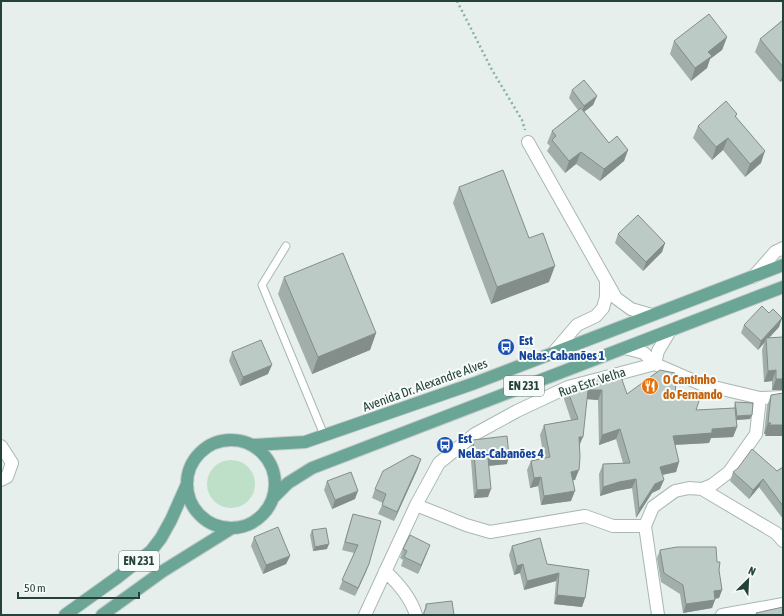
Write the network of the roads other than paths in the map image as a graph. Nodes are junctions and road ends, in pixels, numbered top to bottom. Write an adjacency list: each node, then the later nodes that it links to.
1 (528, 142): 6 (street)
2 (286, 246): 15 (lane)
3 (783, 248): 5 (street)
4 (783, 265): 5 (main road, Avenida Dr. Alexandre Alves / EN 231)
5 (753, 277): 8 (main road, Avenida Dr. Alexandre Alves / EN 231)
6 (606, 282): 8 (street); 11 (street)
7 (783, 287): 9 (main road, EN 231)
8 (652, 315): 11 (main road, Avenida Dr. Alexandre Alves / EN 231)
9 (670, 331): 10 (main road, EN 231); 12 (street)
10 (625, 348): 12 (street); 21 (main road, EN 231)
11 (554, 352): 15 (main road, Avenida Dr. Alexandre Alves / EN 231)
12 (655, 364): 14 (street); 22 (street, Rua Estr. Velha)
13 (783, 397): 14 (street)
14 (760, 398): 20 (street)
15 (324, 435): 16 (main road, Avenida Dr. Alexandre Alves / EN 231)
16 (252, 445): 19 (main road, EN 231); 21 (main road, EN 231)
17 (1, 446): 18 (street)
18 (1, 480)
19 (187, 484): 24 (main road, EN 231); 28 (main road, EN 231)
20 (702, 490): 23 (street); 25 (street)
21 (273, 498): 24 (main road, EN 231)
22 (416, 505): 23 (street); 26 (street, Rua Estr. Velha)
23 (644, 526): 32 (street)
24 (232, 528): 29 (main road, EN 231)
25 (783, 541)
26 (386, 571): 30 (street, Rua Estr. Velha); 31 (street)
27 (783, 604): 33 (street)
28 (64, 615)
29 (102, 615)
30 (365, 615)
31 (416, 615)
32 (658, 615)
33 (722, 615)

